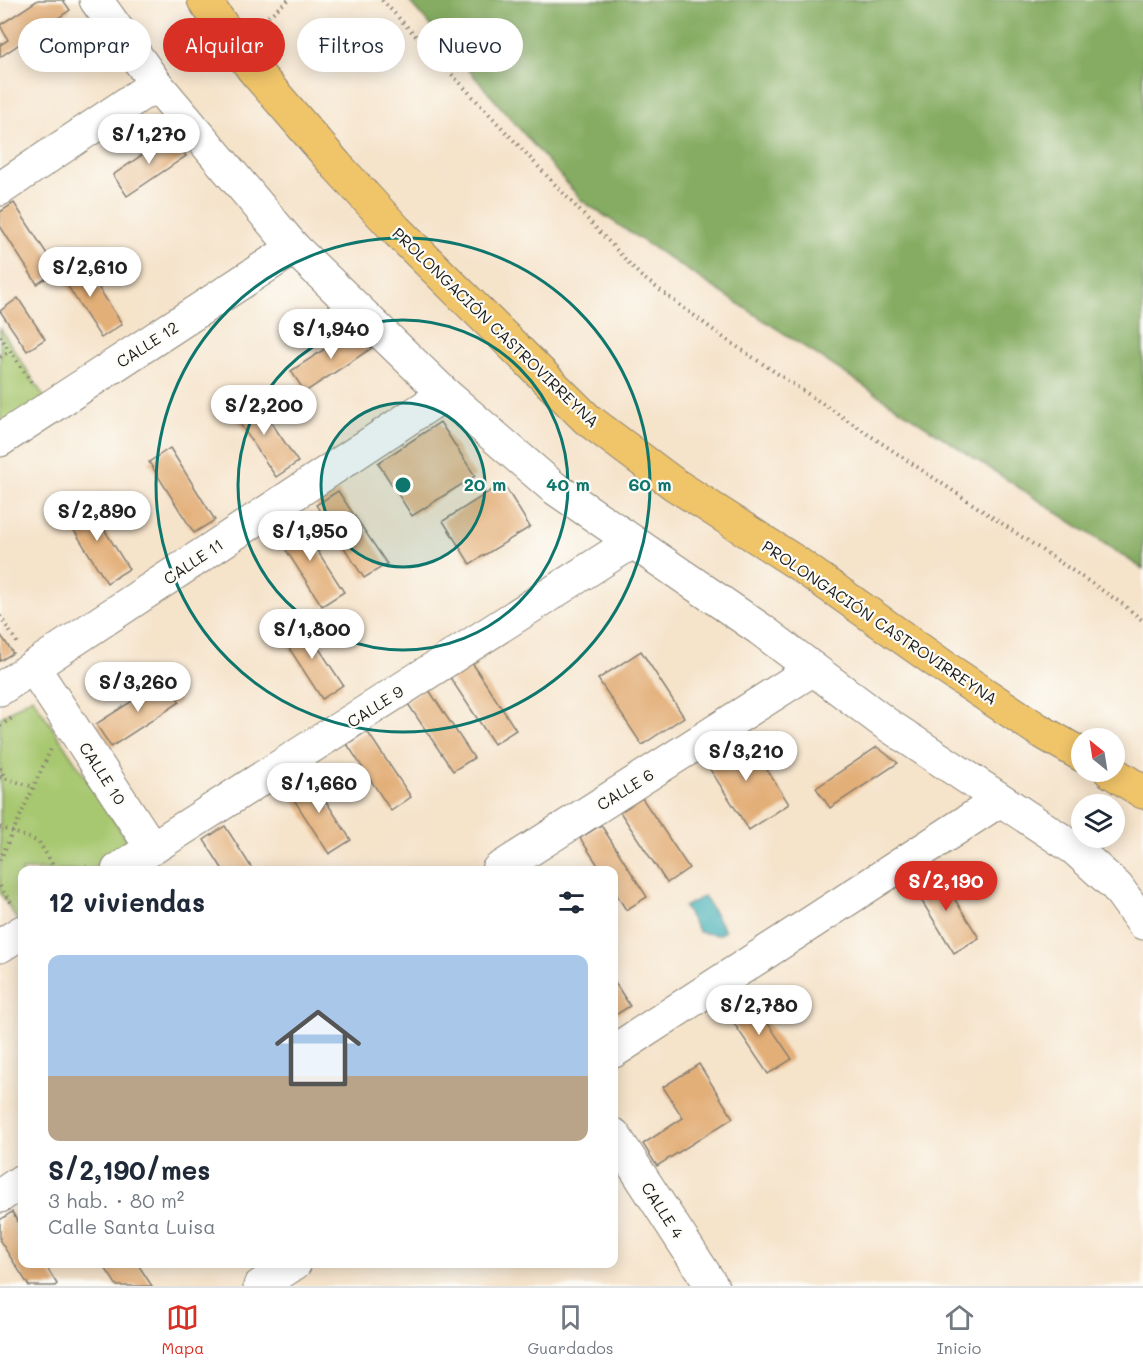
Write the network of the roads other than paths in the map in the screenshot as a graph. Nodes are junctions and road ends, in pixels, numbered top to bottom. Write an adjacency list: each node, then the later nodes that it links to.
1 (96, 0): 3 (street)
2 (204, 0): 12 (main road, PROLONGACIÓN CASTROVIRREYNA)
3 (156, 84): 4 (street); 5 (street)
4 (0, 189)
5 (294, 248): 6 (street); 7 (street, CALLE 12)
6 (445, 394): 8 (street); 9 (street, CALLE 11)
7 (0, 440)
8 (632, 542): 10 (street); 16 (street, CALLE 9)
9 (33, 667): 11 (street, CALLE 11); 16 (street, CALLE 10)
10 (813, 669): 15 (street); 18 (street, CALLE 6)
11 (0, 689)
12 (1071, 748)
13 (1125, 781): 14 (main road)
14 (1143, 792)
15 (1000, 800): 19 (street); 22 (street)
16 (152, 848): 17 (street, CALLE 9)
17 (124, 866)
18 (504, 866)
19 (1143, 923)
20 (18, 924): 21 (street)
21 (0, 946)
22 (618, 1048)
23 (618, 1142): 27 (street, CALLE 4)
24 (18, 1184): 25 (street)
25 (0, 1196)
26 (287, 1268): 28 (street)
27 (698, 1281)
28 (260, 1286)

